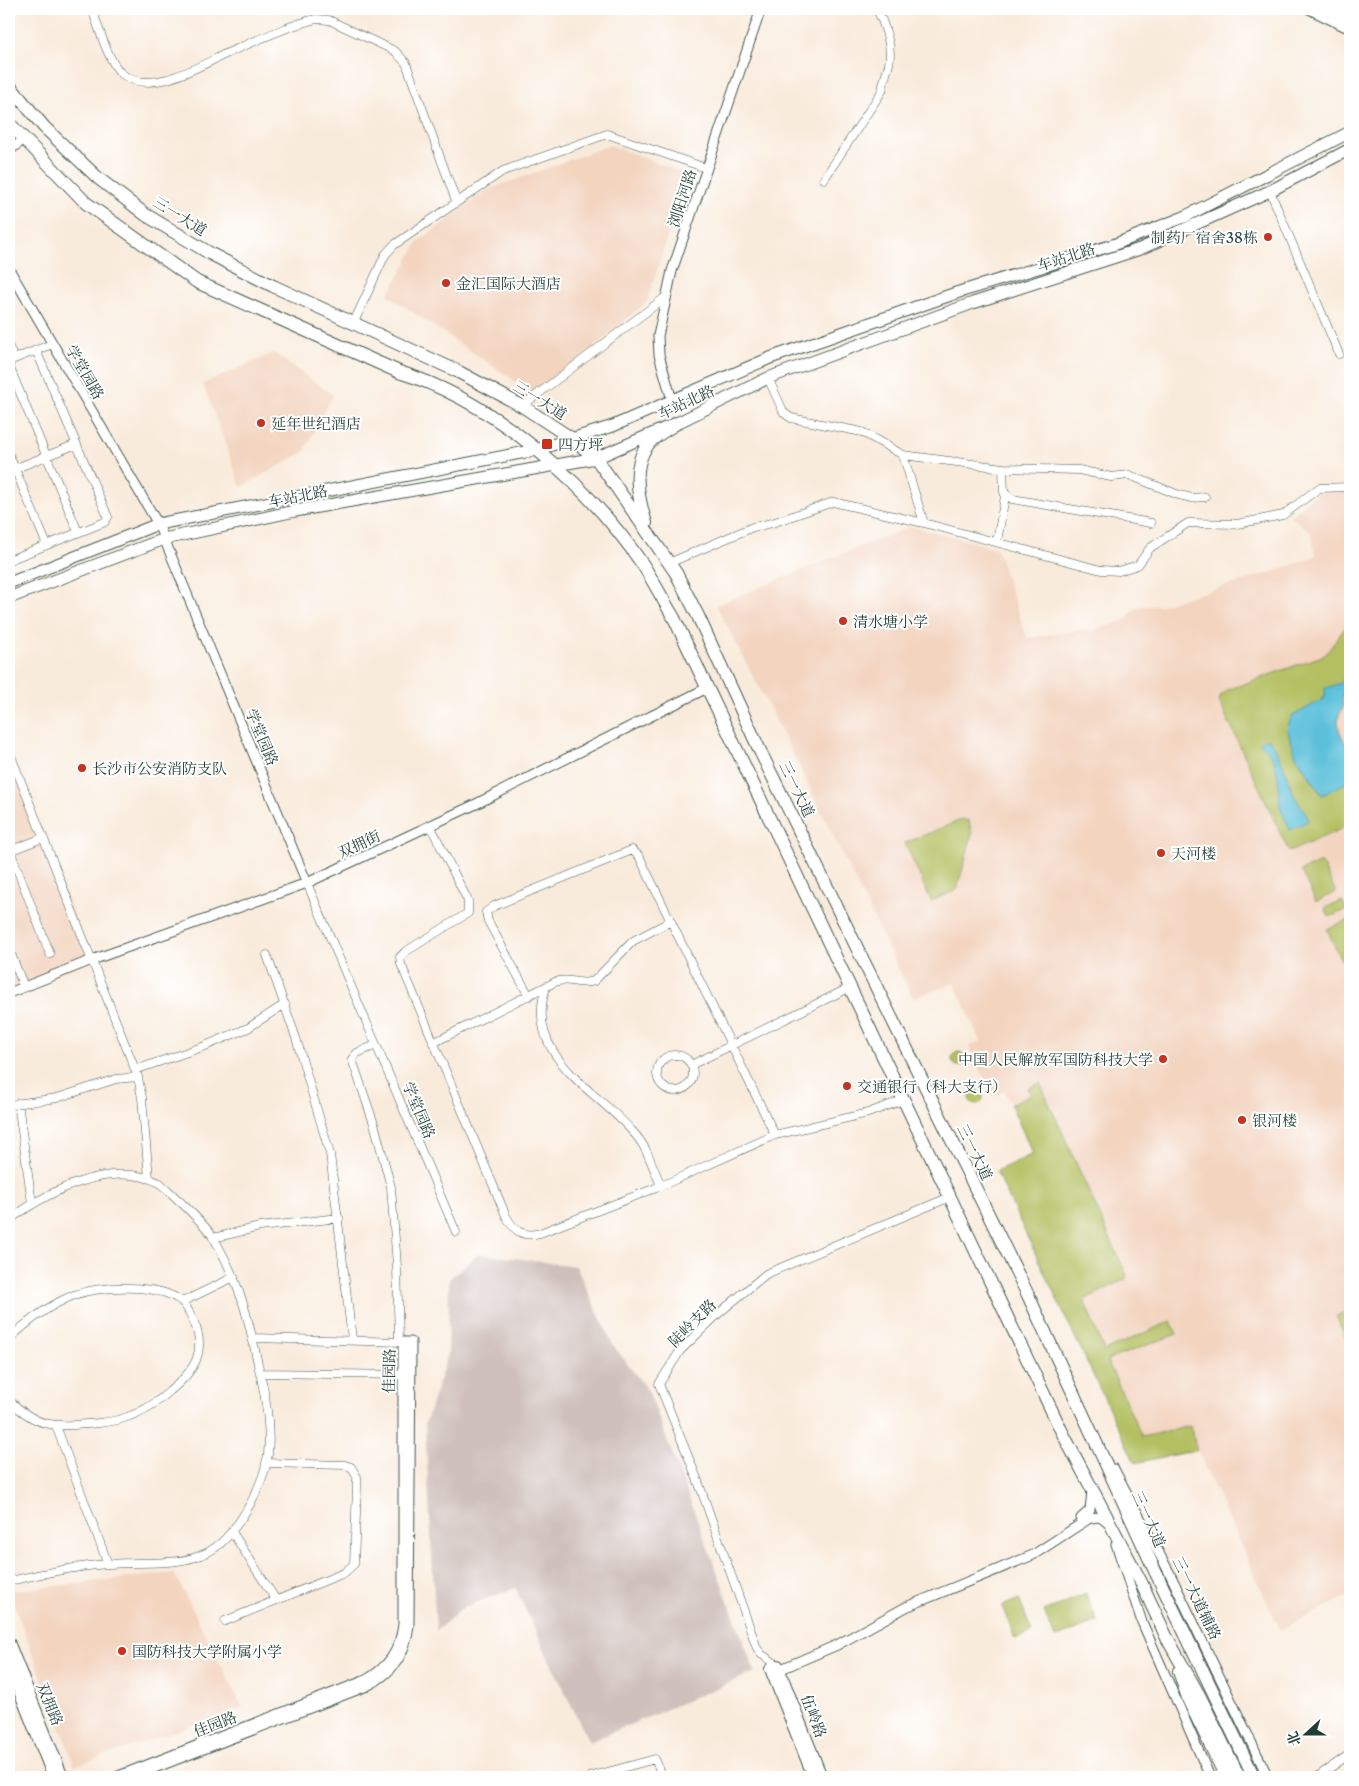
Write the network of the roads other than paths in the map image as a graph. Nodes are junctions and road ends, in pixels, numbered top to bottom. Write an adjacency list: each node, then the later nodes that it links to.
1 (92, 9): 17 (street)
2 (761, 9): 14 (street, 浏阳河路)
3 (877, 9): 15 (street)
4 (1309, 9): 7 (street)
5 (1324, 9): 6 (street)
6 (1350, 22)
7 (1350, 29)
8 (9, 86): 20 (highway, 三一大道)
9 (9, 123): 11 (highway)
10 (1350, 132): 27 (main road, 车站北路)
11 (23, 140): 13 (street); 32 (highway)
12 (1350, 149): 16 (main road, 车站北路)
13 (9, 151)
14 (706, 168): 17 (street); 19 (street, 浏阳河路)
15 (824, 179)
16 (1270, 190): 24 (street); 26 (main road, 车站北路)
17 (456, 201): 20 (street)
18 (9, 269): 21 (street, 学堂园路)
19 (667, 296): 27 (street, 浏阳河路); 28 (street)
20 (353, 324): 28 (highway, 三一大道)
21 (52, 344): 23 (street); 45 (street, 学堂园路)
22 (9, 347): 25 (street)
23 (36, 350): 25 (street); 46 (street)
24 (1339, 354)
25 (10, 362): 35 (street)
26 (768, 378): 29 (main road, 车站北路); 34 (street)
27 (672, 400): 30 (main road, 车站北路)
28 (522, 406): 30 (highway, 三一大道)
29 (677, 423): 36 (main road, 车站北路); 47 (highway)
30 (574, 440): 32 (main road, 车站北路); 36 (highway, 三一大道)
31 (74, 445): 35 (street)
32 (536, 450): 37 (highway); 45 (main road, 车站北路)
33 (9, 455): 39 (street)
34 (903, 455): 38 (street); 44 (street)
35 (46, 456): 39 (street); 46 (street)
36 (596, 458): 37 (main road, 车站北路); 47 (highway, 三一大道)
37 (555, 467): 48 (main road, 车站北路); 56 (highway)
38 (1003, 468): 41 (street); 42 (street)
39 (12, 469): 50 (street)
40 (1350, 487): 49 (street)
41 (1006, 496): 43 (street); 49 (street)
42 (1205, 497)
43 (1151, 522)
44 (924, 523): 49 (street); 53 (street)
45 (158, 524): 48 (street, 学堂园路); 54 (main road, 车站北路)
46 (78, 532): 50 (street)
47 (650, 533): 53 (highway, 三一大道)
48 (164, 539): 55 (main road, 车站北路); 62 (street, 学堂园路)
49 (997, 542)
50 (47, 545): 52 (street)
51 (9, 550): 52 (street)
52 (11, 560)
53 (669, 563): 103 (highway, 三一大道)
54 (9, 583)
55 (9, 598)
56 (707, 688): 59 (street, 双拥街); 72 (highway)
57 (9, 751): 58 (street)
58 (10, 760): 60 (street)
59 (430, 825): 62 (street, 双拥街); 63 (street)
60 (44, 838): 61 (street); 69 (street)
61 (9, 850): 67 (street)
62 (307, 883): 69 (street, 双拥街); 77 (street, 学堂园路)
63 (469, 908): 64 (street); 76 (street)
64 (486, 912): 65 (street); 74 (street)
65 (671, 921): 71 (street); 78 (street)
66 (9, 949): 70 (street)
67 (50, 954)
68 (267, 955): 75 (street)
69 (92, 960): 70 (street, 双拥街); 80 (street)
70 (24, 987): 73 (street, 双拥街)
71 (546, 987): 74 (street); 86 (street)
72 (851, 987): 78 (street); 81 (highway)
73 (9, 993)
74 (529, 996): 76 (street)
75 (285, 1004): 80 (street); 89 (street)
76 (433, 1043): 86 (street)
77 (376, 1045): 91 (street, 学堂园路); 98 (street)
78 (732, 1046): 79 (street); 84 (street)
79 (691, 1066): 79 (street)
80 (137, 1074): 82 (street); 85 (street)
81 (903, 1100): 84 (street); 87 (highway)
82 (18, 1103): 83 (street); 88 (street)
83 (9, 1104)
84 (775, 1135): 86 (street)
85 (149, 1178): 88 (street); 92 (street)
86 (661, 1186)
87 (950, 1197): 105 (highway); 115 (street, 陡岭支路)
88 (32, 1203): 90 (street)
89 (339, 1218): 92 (street); 97 (street)
90 (9, 1220)
91 (456, 1232)
92 (213, 1238): 93 (street)
93 (234, 1277): 94 (street); 95 (street)
94 (182, 1302): 96 (street); 102 (street)
95 (253, 1338): 97 (street); 99 (street)
96 (9, 1339)
97 (352, 1339): 98 (street)
98 (401, 1342): 100 (street, 佳园路)
99 (260, 1374): 100 (street); 104 (street)
100 (407, 1375): 120 (street, 佳园路); 121 (street, 佳园路)
101 (9, 1400): 102 (street)
102 (56, 1426): 108 (street)
103 (1094, 1434): 117 (street, 三一大道辅路); 117 (highway, 三一大道, bridge)
104 (266, 1463): 107 (street); 110 (street)
105 (1090, 1486): 106 (highway); 115 (street)
106 (1111, 1526): 112 (highway); 115 (street); 126 (street)
107 (232, 1532): 108 (street); 110 (street)
108 (108, 1564): 109 (street)
109 (9, 1582)
110 (276, 1600): 111 (street)
111 (225, 1621)
112 (1167, 1638): 127 (highway); 128 (highway)
113 (9, 1642): 119 (main road, 双拥路)
114 (9, 1666): 118 (main road, 双拥路)
115 (775, 1669): 124 (main road, 伍岭路); 125 (main road, 伍岭路)
116 (1350, 1754): 130 (street)
117 (1263, 1775): 129 (main road)
118 (53, 1777)
119 (63, 1777)
120 (116, 1777)
121 (131, 1777)
122 (589, 1777): 123 (street)
123 (663, 1777)
124 (813, 1777)
125 (822, 1777)
126 (1210, 1777)
127 (1226, 1777)
128 (1239, 1777)
129 (1250, 1777)
130 (1317, 1777)

